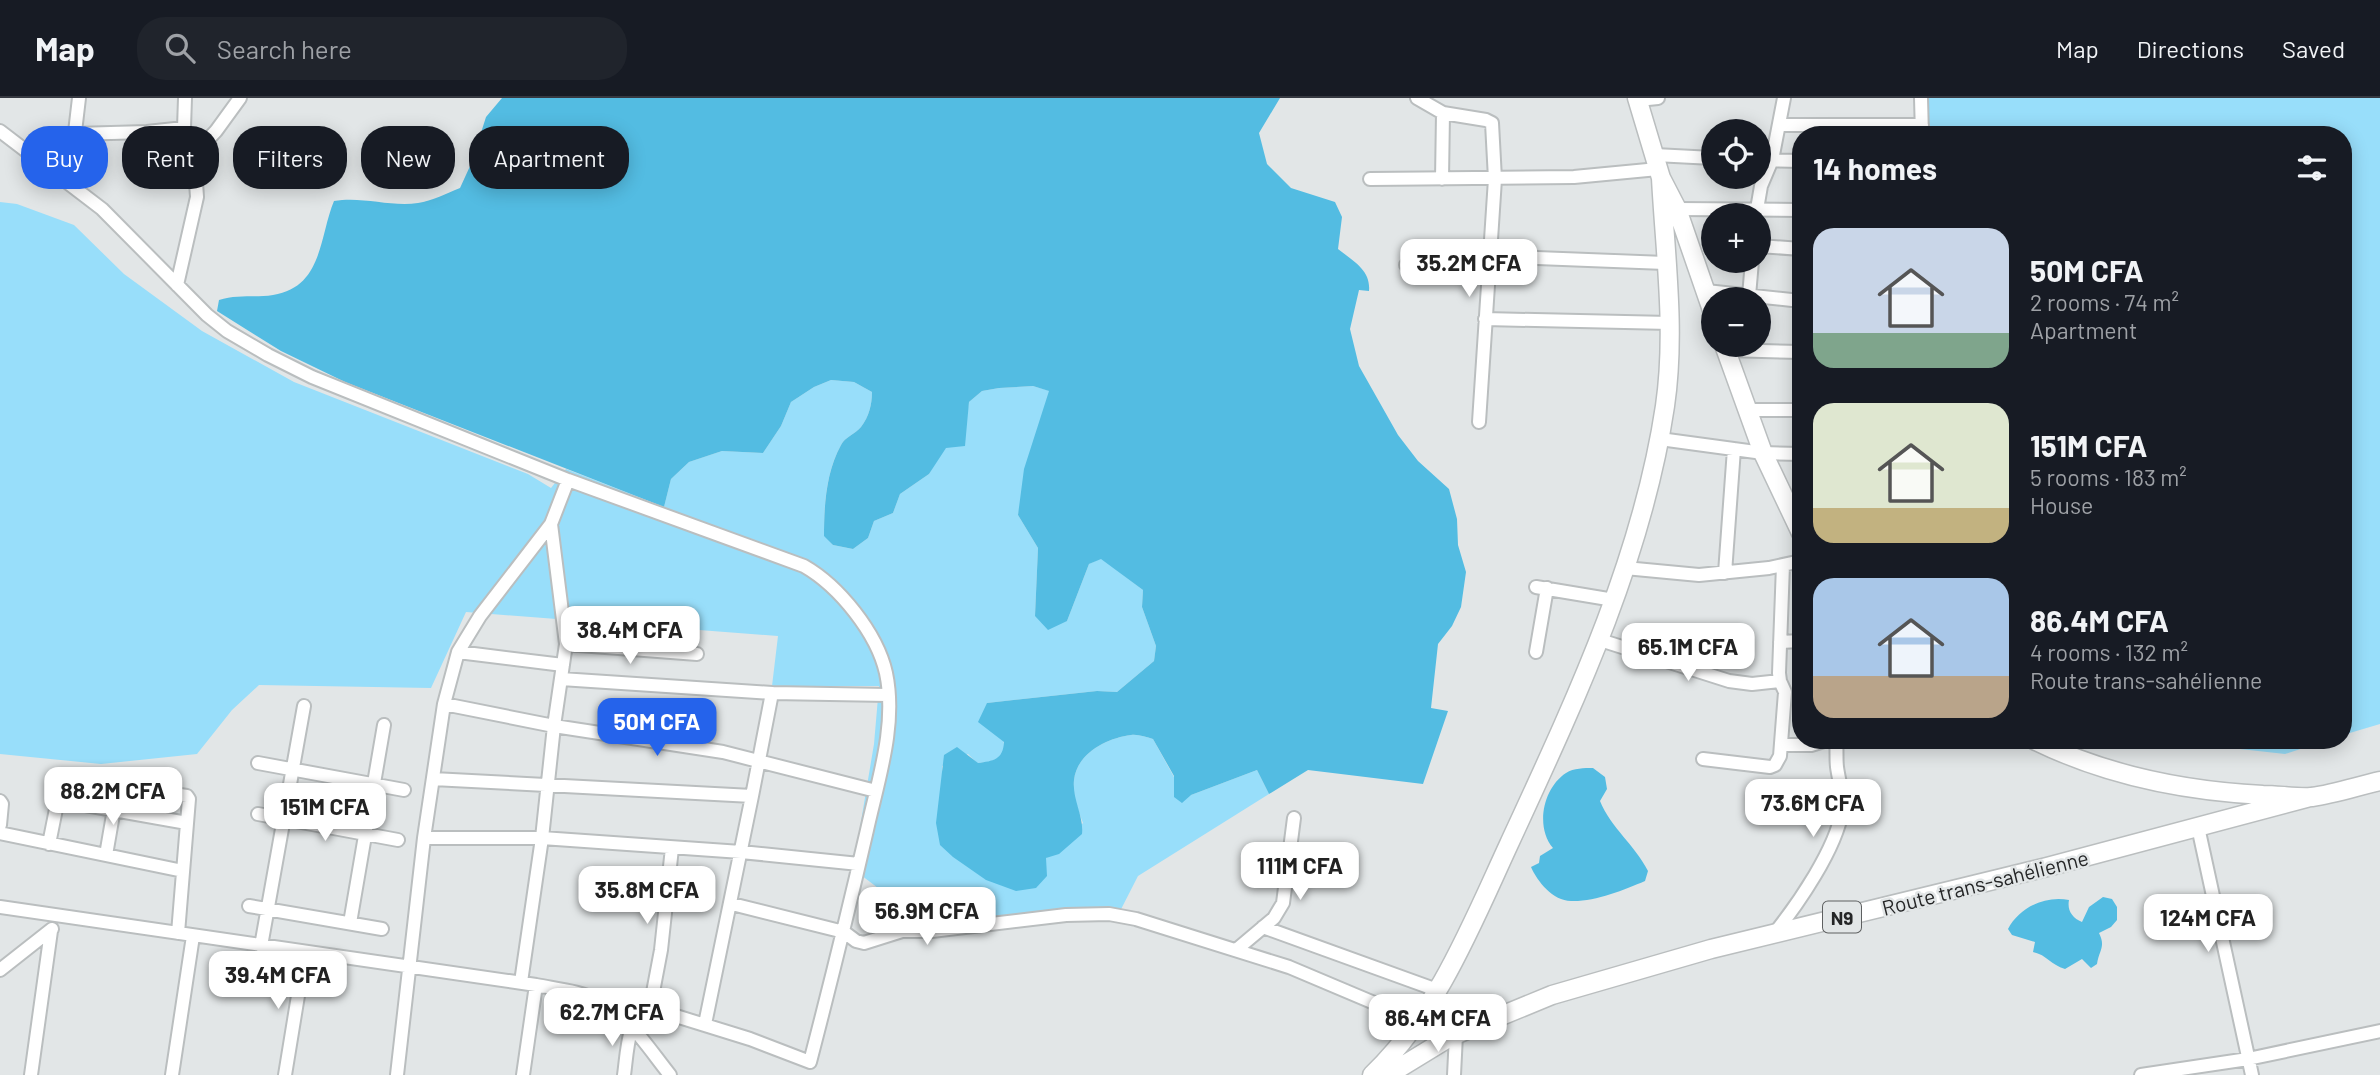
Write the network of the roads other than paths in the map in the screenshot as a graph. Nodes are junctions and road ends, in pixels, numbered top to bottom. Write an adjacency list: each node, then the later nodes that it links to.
1 (79, 98): 11 (street)
2 (185, 98): 12 (street)
3 (240, 98): 15 (street)
4 (1416, 98): 9 (street)
5 (1658, 98): 8 (street)
6 (1784, 98): 10 (street)
7 (1921, 98): 14 (street)
8 (1637, 99): 22 (highway)
9 (1443, 113): 24 (street); 25 (street)
10 (1780, 125): 13 (street); 17 (street)
11 (76, 126)
12 (184, 126)
13 (1808, 126)
14 (1922, 126)
15 (219, 127)
16 (0, 131): 18 (street)
17 (1771, 146)
18 (21, 147)
19 (1701, 160): 22 (street)
20 (1771, 160): 21 (street)
21 (1792, 161)
22 (1658, 167): 25 (street); 28 (highway); 35 (highway, Route trans-sahélienne / N9)
23 (1370, 179): 24 (street)
24 (1442, 179): 25 (street)
25 (1495, 179): 34 (street)
26 (76, 189): 37 (street)
27 (196, 189): 37 (street)
28 (1676, 209): 29 (street); 38 (highway)
29 (1701, 210)
30 (1792, 210): 31 (street)
31 (1771, 211)
32 (1771, 247): 33 (street)
33 (1792, 248)
34 (1489, 260): 35 (street); 36 (street); 41 (street)
35 (1665, 262): 42 (highway, Route trans-sahélienne / N9)
36 (1406, 265)
37 (177, 285): 53 (street)
38 (1705, 287)
39 (1771, 298): 40 (street)
40 (1792, 300)
41 (1485, 319): 42 (street); 48 (street)
42 (1670, 323): 49 (highway, Route trans-sahélienne / N9)
43 (1771, 350): 44 (street)
44 (1792, 351)
45 (1729, 357): 46 (highway)
46 (1749, 410): 47 (street); 51 (highway)
47 (1792, 410)
48 (1479, 422)
49 (1660, 439): 50 (street); 58 (highway, Route trans-sahélienne / N9)
50 (1734, 449): 51 (street); 59 (street)
51 (1763, 453): 52 (street); 54 (highway)
52 (1792, 454)
53 (568, 480): 55 (street); 72 (street)
54 (1792, 514)
55 (551, 524): 64 (street); 65 (street)
56 (1792, 563): 57 (street)
57 (1783, 565): 59 (street); 63 (street)
58 (1625, 568): 59 (street); 60 (highway, Route trans-sahélienne / N9)
59 (1725, 573)
60 (1614, 600): 61 (highway, Route trans-sahélienne / N9); 66 (street)
61 (1600, 640): 70 (street); 132 (highway, Route trans-sahélienne / N9)
62 (1792, 641): 63 (street)
63 (1780, 642): 70 (street)
64 (566, 644): 67 (street); 68 (street)
65 (458, 652): 68 (street); 73 (street)
66 (1536, 652)
67 (697, 654)
68 (563, 665): 69 (street)
69 (561, 679): 71 (street); 76 (street)
70 (1780, 681): 77 (street)
71 (772, 693): 72 (street); 83 (street)
72 (888, 695): 90 (street)
73 (444, 704): 76 (street); 85 (street)
74 (304, 706): 84 (street)
75 (384, 725): 87 (street)
76 (554, 726): 83 (street); 88 (street)
77 (1781, 745): 78 (street); 81 (street)
78 (1792, 745)
79 (1836, 749): 123 (street)
80 (2054, 749): 92 (highway)
81 (1703, 758)
82 (258, 763): 84 (street)
83 (760, 763): 90 (street); 91 (street)
84 (293, 768): 87 (street); 96 (street)
85 (433, 779): 88 (street); 103 (street)
86 (2380, 781): 92 (highway)
87 (375, 785): 89 (street); 102 (street)
88 (547, 785): 91 (street); 104 (street)
89 (404, 790)
90 (876, 791): 110 (street)
91 (752, 796): 108 (street)
92 (2310, 797): 100 (highway, Route trans-sahélienne / N9)
93 (0, 801): 99 (street)
94 (113, 810): 98 (street); 98 (street); 106 (street); 109 (street)
95 (258, 814): 96 (street)
96 (284, 818): 102 (street); 115 (street)
97 (1294, 818): 118 (street)
98 (187, 823): 111 (street)
99 (0, 825)
100 (2198, 827): 123 (highway, Route trans-sahélienne / N9); 140 (street)
101 (0, 833): 106 (street)
102 (366, 834): 105 (street); 117 (street)
103 (424, 838): 104 (street); 128 (street)
104 (542, 838): 107 (street); 130 (street)
105 (398, 840)
106 (49, 844): 109 (street)
107 (672, 848): 108 (street); 133 (street)
108 (741, 852): 110 (street); 112 (street)
109 (106, 855): 111 (street)
110 (859, 864): 121 (street)
111 (183, 871): 122 (street)
112 (732, 904): 121 (street); 135 (street)
113 (249, 906): 115 (street)
114 (0, 907): 116 (street)
115 (267, 909): 117 (street); 125 (street)
116 (68, 918): 120 (street); 122 (street)
117 (350, 923): 119 (street)
118 (1263, 928): 126 (street); 132 (street)
119 (382, 929)
120 (51, 931): 129 (street); 142 (street)
121 (844, 932): 126 (street); 141 (street)
122 (178, 933): 124 (street)
123 (1774, 934): 138 (highway, Route trans-sahélienne / N9)
124 (193, 936): 125 (street); 143 (street)
125 (261, 946): 127 (street)
126 (1236, 950): 134 (street)
127 (305, 953): 128 (street); 144 (street)
128 (408, 967): 130 (street); 145 (street)
129 (0, 970)
130 (521, 982): 131 (street)
131 (536, 985): 136 (street); 146 (street)
132 (1437, 990): 134 (highway, Route trans-sahélienne / N9)
133 (650, 1008): 135 (street); 136 (street)
134 (1417, 1021): 139 (highway, Route trans-sahélienne / N9)
135 (705, 1024): 141 (street)
136 (632, 1027): 147 (street); 148 (street)
137 (2380, 1031): 140 (street)
138 (1456, 1034): 150 (highway, Route trans-sahélienne / N9); 151 (street)
139 (1395, 1051): 149 (highway, Route trans-sahélienne / N9); 150 (highway, Route trans-sahélienne / N9)
140 (2248, 1059): 152 (street); 153 (street)
141 (811, 1068)
142 (31, 1075)
143 (172, 1075)
144 (285, 1075)
145 (397, 1075)
146 (523, 1075)
147 (624, 1075)
148 (670, 1075)
149 (1372, 1075)
150 (1386, 1075)
151 (1454, 1075)
152 (2141, 1075)
153 (2252, 1075)

